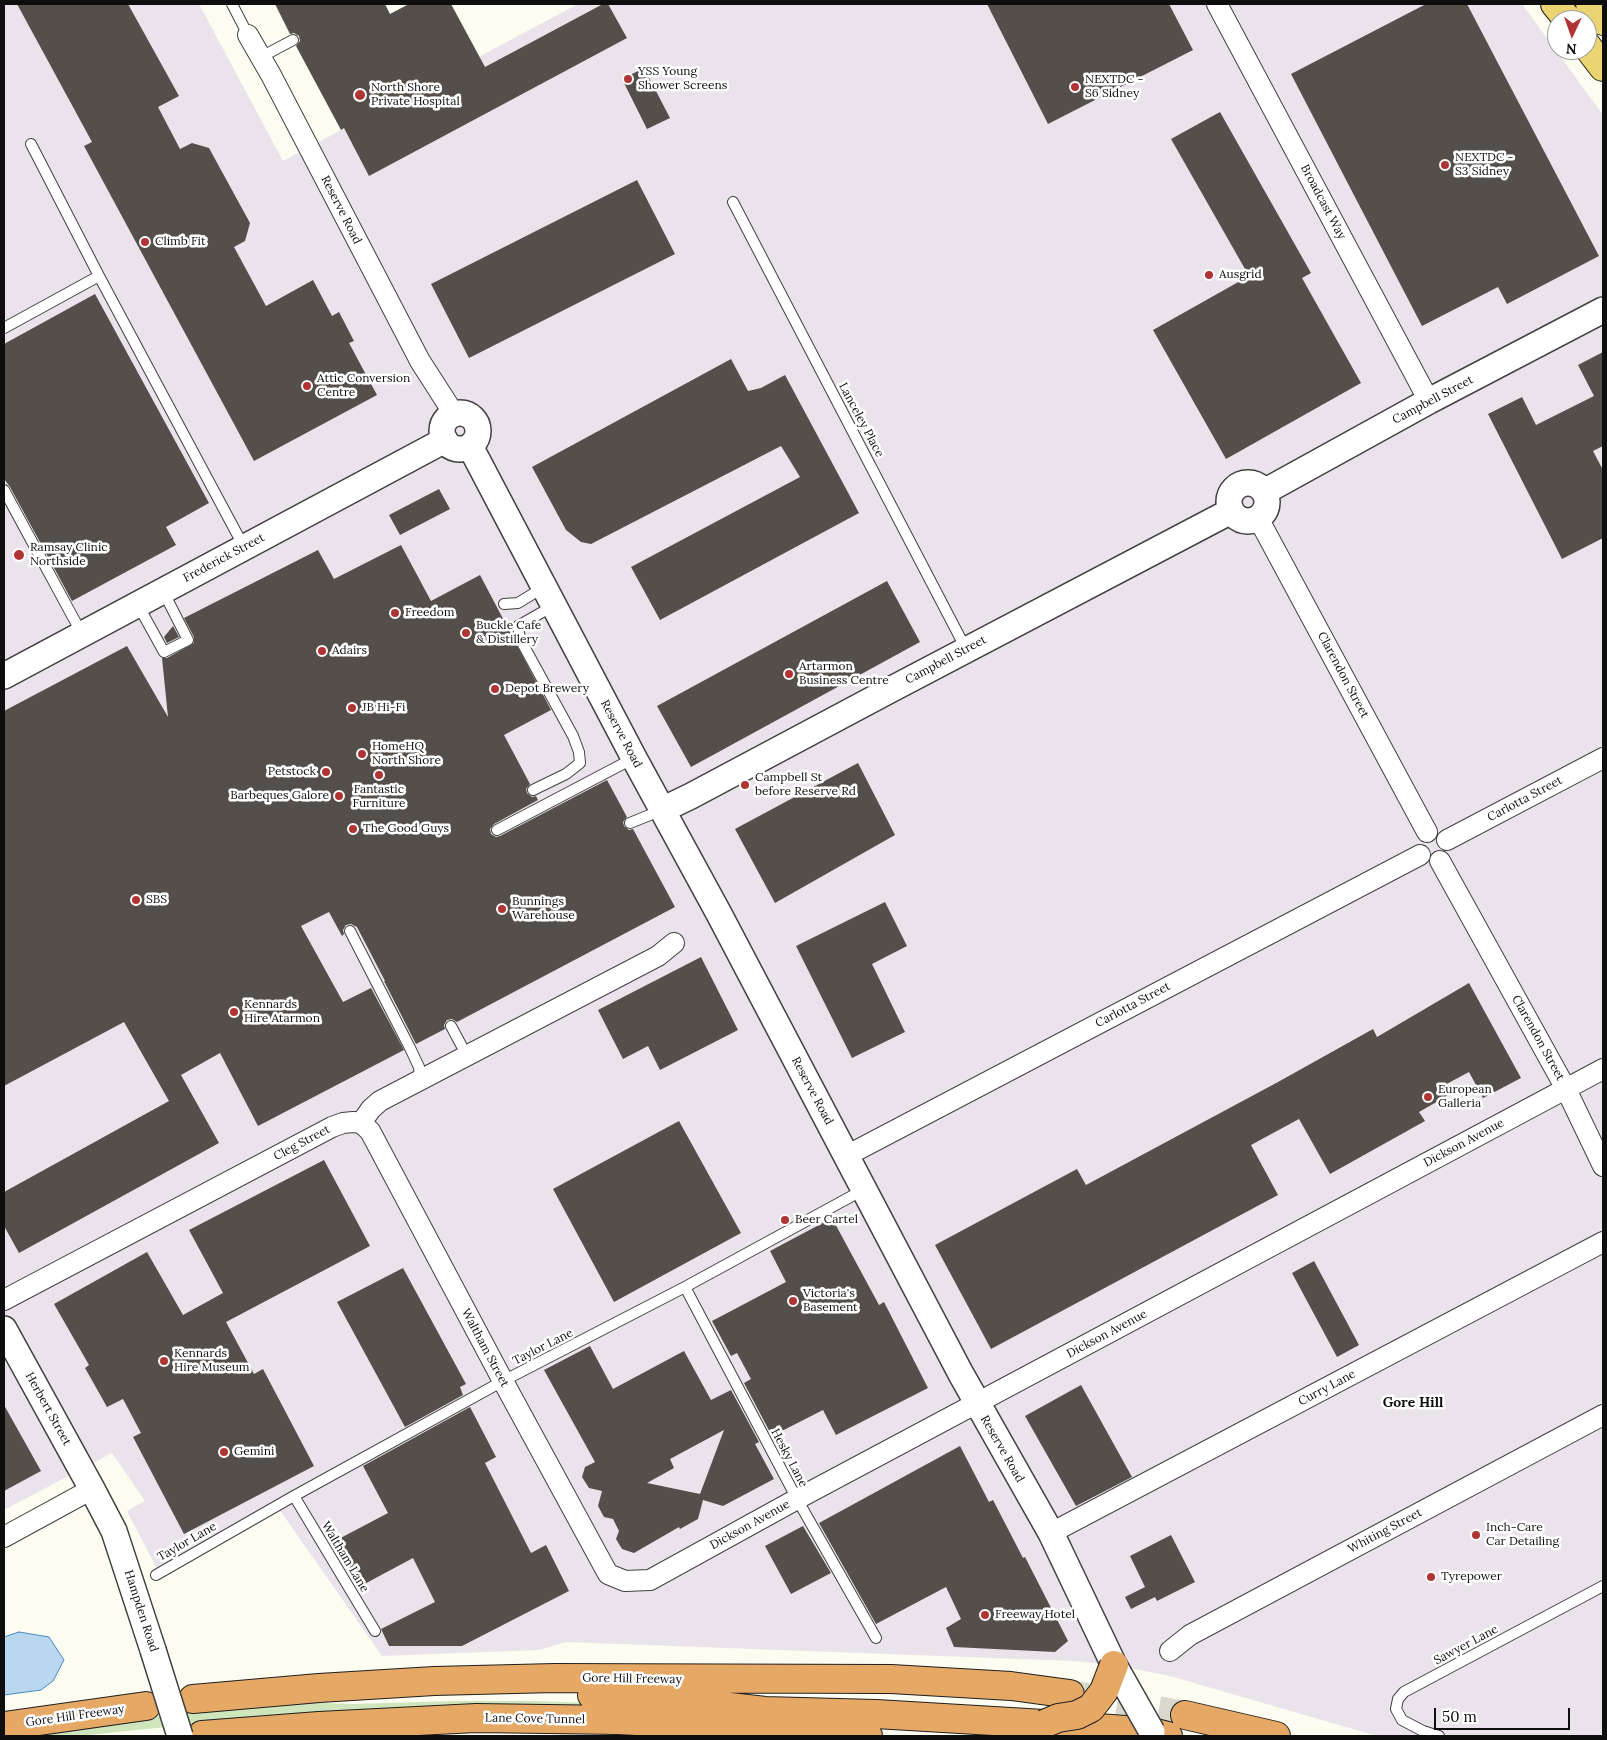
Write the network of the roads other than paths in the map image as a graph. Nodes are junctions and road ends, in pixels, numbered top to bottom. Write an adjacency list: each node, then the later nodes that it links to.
1 (232, 4): 5 (lane, Reserve Road)
2 (1217, 4): 13 (street, Broadcast Way)
3 (1590, 4): 4 (main road)
4 (1603, 21)
5 (248, 35): 7 (street, Reserve Road)
6 (293, 40): 7 (lane)
7 (261, 56): 14 (street, Reserve Road)
8 (31, 144): 10 (lane)
9 (733, 202): 27 (lane, Lanceley Place)
10 (99, 276): 12 (lane); 21 (lane)
11 (1603, 310): 13 (street, Campbell Street)
12 (4, 328)
13 (1429, 401): 18 (street, Campbell Street)
14 (454, 414): 15 (street); 16 (street)
15 (445, 440): 16 (street); 21 (street, Frederick Street)
16 (470, 446): 23 (street, Reserve Road)
17 (4, 490): 26 (lane)
18 (1264, 492): 19 (street); 20 (street)
19 (1231, 511): 20 (street); 27 (street, Campbell Street)
20 (1258, 518): 35 (street, Clarendon Street)
21 (244, 548): 22 (street, Frederick Street)
22 (163, 591): 25 (street, Frederick Street); 25 (lane)
23 (549, 596): 24 (lane); 29 (street, Reserve Road); 31 (lane)
24 (504, 604)
25 (138, 605): 26 (street, Frederick Street)
26 (82, 634): 28 (street, Frederick Street)
27 (966, 649): 32 (street, Campbell Street)
28 (4, 676)
29 (634, 758): 32 (street, Reserve Road); 34 (lane)
30 (1603, 758): 36 (street, Carlotta Street)
31 (533, 790)
32 (662, 810): 33 (lane); 47 (street, Reserve Road)
33 (630, 824)
34 (497, 830)
35 (1427, 832): 36 (street); 37 (street)
36 (1447, 840): 38 (street)
37 (1420, 855): 38 (street); 47 (street, Carlotta Street)
38 (1440, 861): 45 (street, Clarendon Street)
39 (350, 931): 44 (lane)
40 (674, 943): 42 (street)
41 (451, 1026): 42 (lane)
42 (467, 1056): 44 (street)
43 (1603, 1069): 45 (street, Dickson Avenue)
44 (420, 1081): 46 (street)
45 (1566, 1089): 48 (street, Clarendon Street); 55 (street, Dickson Avenue)
46 (361, 1124): 52 (street, Cleg Street); 54 (street, Waltham Street)
47 (846, 1156): 49 (street, Reserve Road)
48 (1603, 1166)
49 (864, 1189): 51 (lane, Taylor Lane); 55 (street, Reserve Road)
50 (1603, 1242): 60 (street, Curry Lane)
51 (685, 1288): 54 (lane, Taylor Lane); 59 (lane, Hesky Lane)
52 (4, 1300)
53 (4, 1329): 57 (street, Herbert Street)
54 (503, 1381): 58 (lane, Taylor Lane); 63 (street, Waltham Street)
55 (977, 1404): 59 (street, Dickson Avenue); 60 (street, Reserve Road)
56 (1603, 1416): 67 (street, Whiting Street)
57 (92, 1489): 61 (street); 77 (street, Hampden Road, bridge)
58 (294, 1496): 62 (lane, Taylor Lane); 65 (lane, Waltham Lane)
59 (796, 1499): 63 (street, Dickson Avenue); 66 (lane, Hesky Lane)
60 (1051, 1533): 68 (street, Reserve Road)
61 (4, 1538)
62 (156, 1574)
63 (608, 1574)
64 (1603, 1586): 80 (lane, Sawyer Lane)
65 (374, 1631)
66 (876, 1638)
67 (1170, 1651)
68 (1114, 1664): 74 (highway, bridge); 76 (street, Reserve Road, bridge)
69 (319, 1688): 70 (highway, Gore Hill Freeway); 71 (highway, Gore Hill Freeway); 74 (highway)
70 (1070, 1694)
71 (194, 1700)
72 (146, 1706): 75 (highway, Gore Hill Freeway)
73 (1185, 1715): 79 (highway)
74 (1044, 1724): 76 (highway, bridge)
75 (4, 1726)
76 (1158, 1735)
77 (191, 1736): 78 (highway, Lane Cove Tunnel)
78 (868, 1736)
79 (1276, 1736)
80 (1439, 1736)

